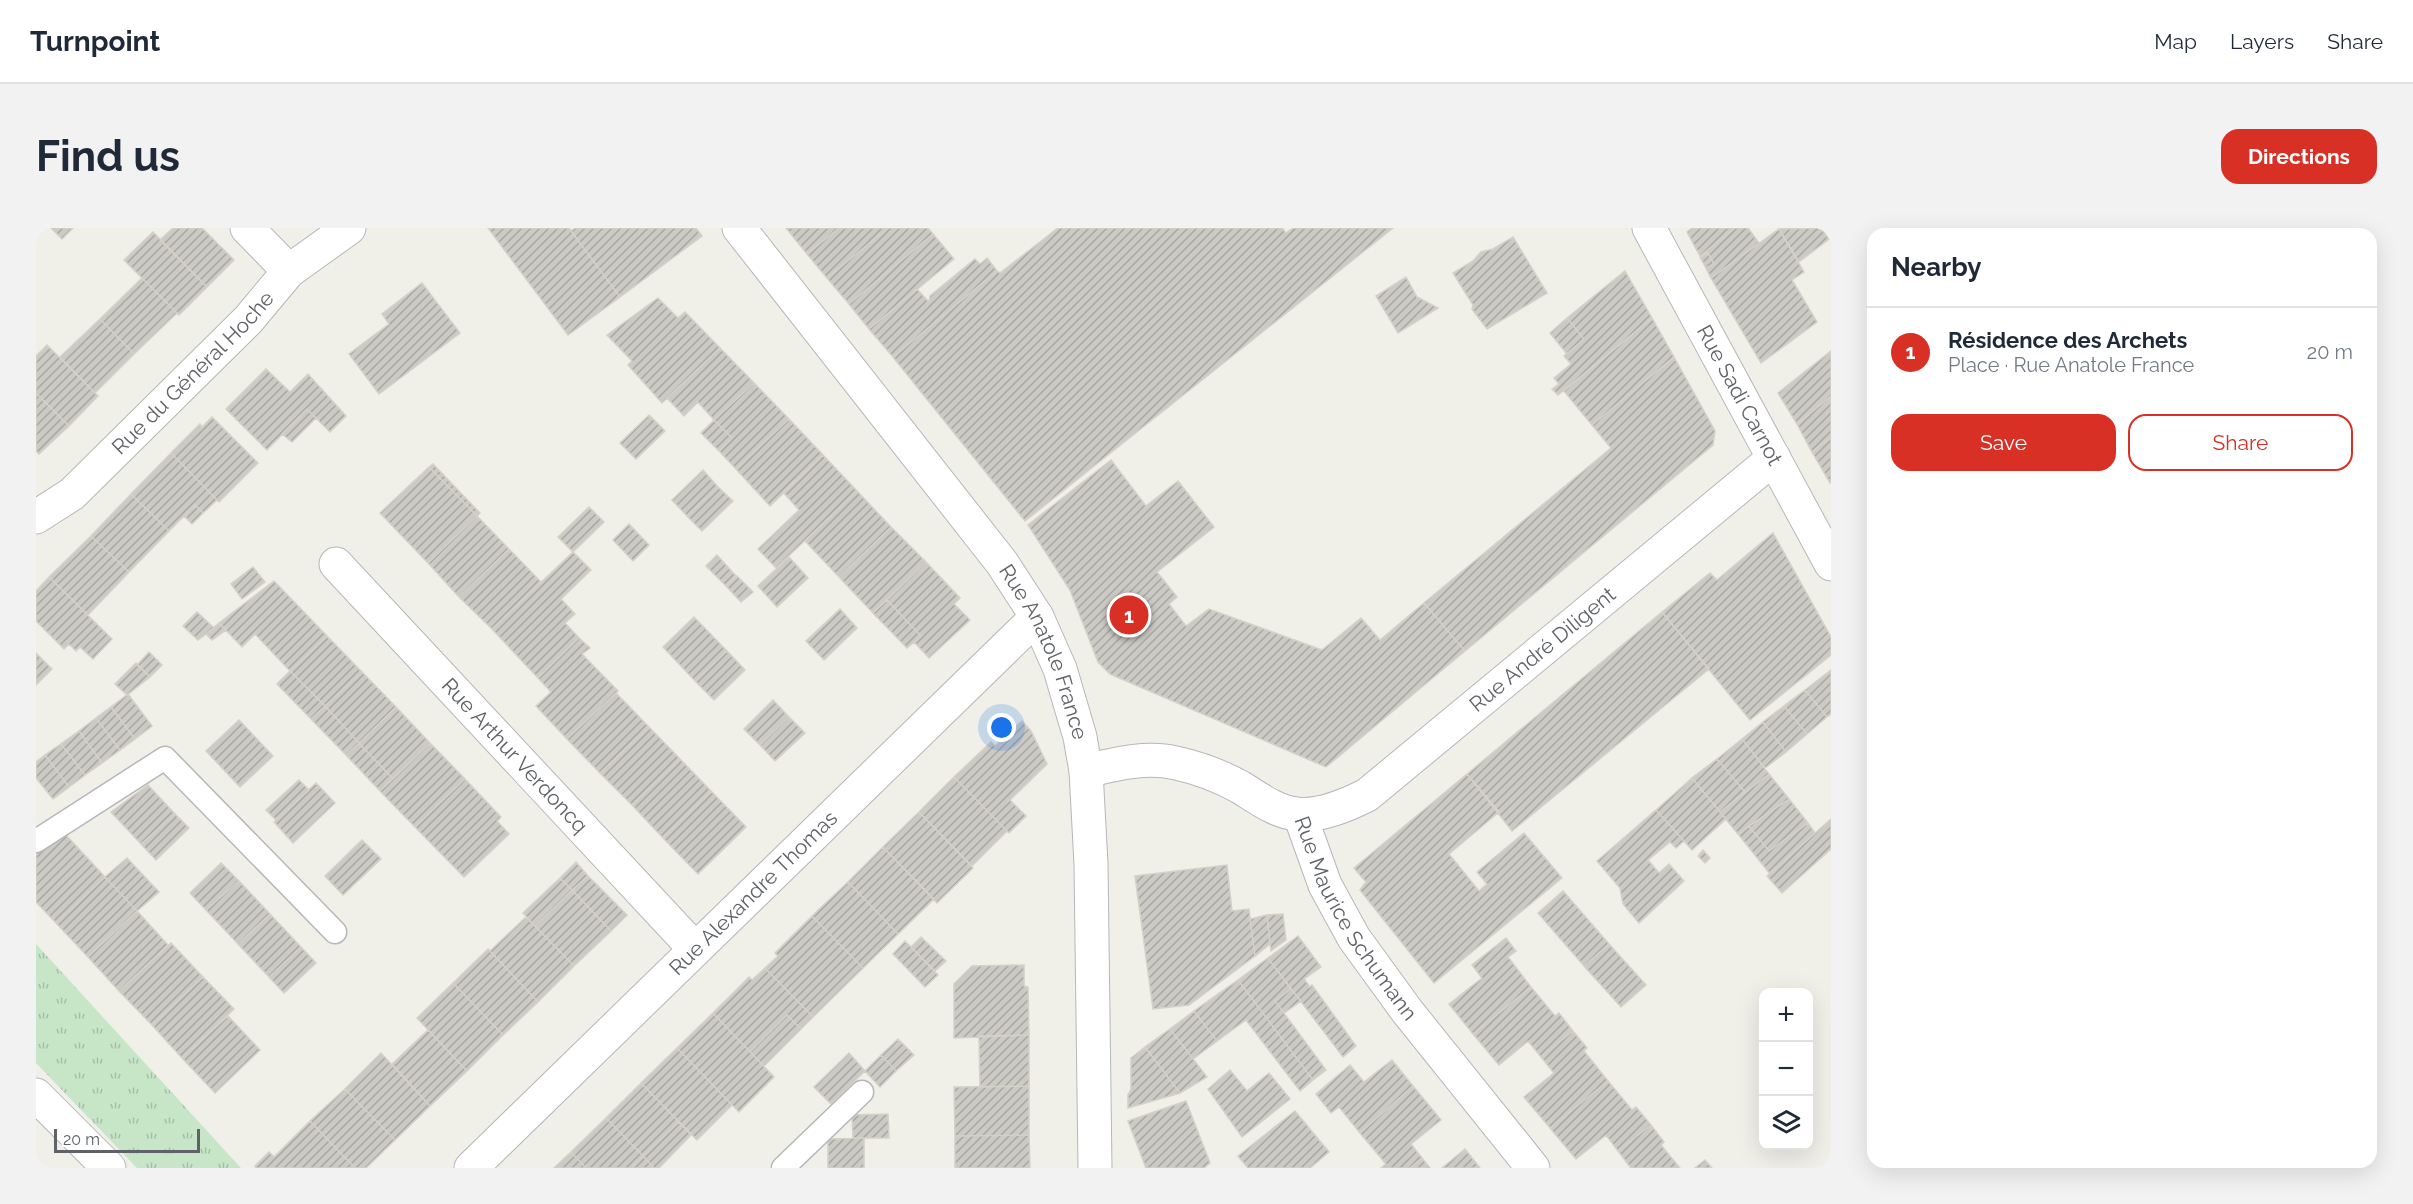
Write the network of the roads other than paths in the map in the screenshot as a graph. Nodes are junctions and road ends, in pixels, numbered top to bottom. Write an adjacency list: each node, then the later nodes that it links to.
1 (247, 228): 5 (street)
2 (349, 228): 5 (street, Rue du Général Hoche)
3 (739, 228): 10 (street, Rue Anatole France)
4 (1649, 228): 6 (street, Rue Sadi Carnot)
5 (289, 271): 7 (street, Rue du Général Hoche)
6 (1774, 458): 9 (street, Rue Sadi Carnot); 12 (street, Rue André Diligent)
7 (37, 515)
8 (336, 564): 15 (street, Rue Arthur Verdoncq)
9 (1831, 564)
10 (1037, 617): 11 (street, Rue Anatole France); 15 (street, Rue Alexandre Thomas)
11 (1086, 771): 12 (street, Rue Maurice Schumann); 21 (street, Rue Anatole France)
12 (1300, 815): 22 (street, Rue Maurice Schumann)
13 (36, 841): 14 (lane)
14 (335, 932)
15 (695, 949): 19 (street, Rue Alexandre Thomas)
16 (862, 1092): 20 (lane)
17 (36, 1095): 18 (street)
18 (109, 1168)
19 (471, 1168)
20 (783, 1168)
21 (1095, 1168)
22 (1533, 1168)

